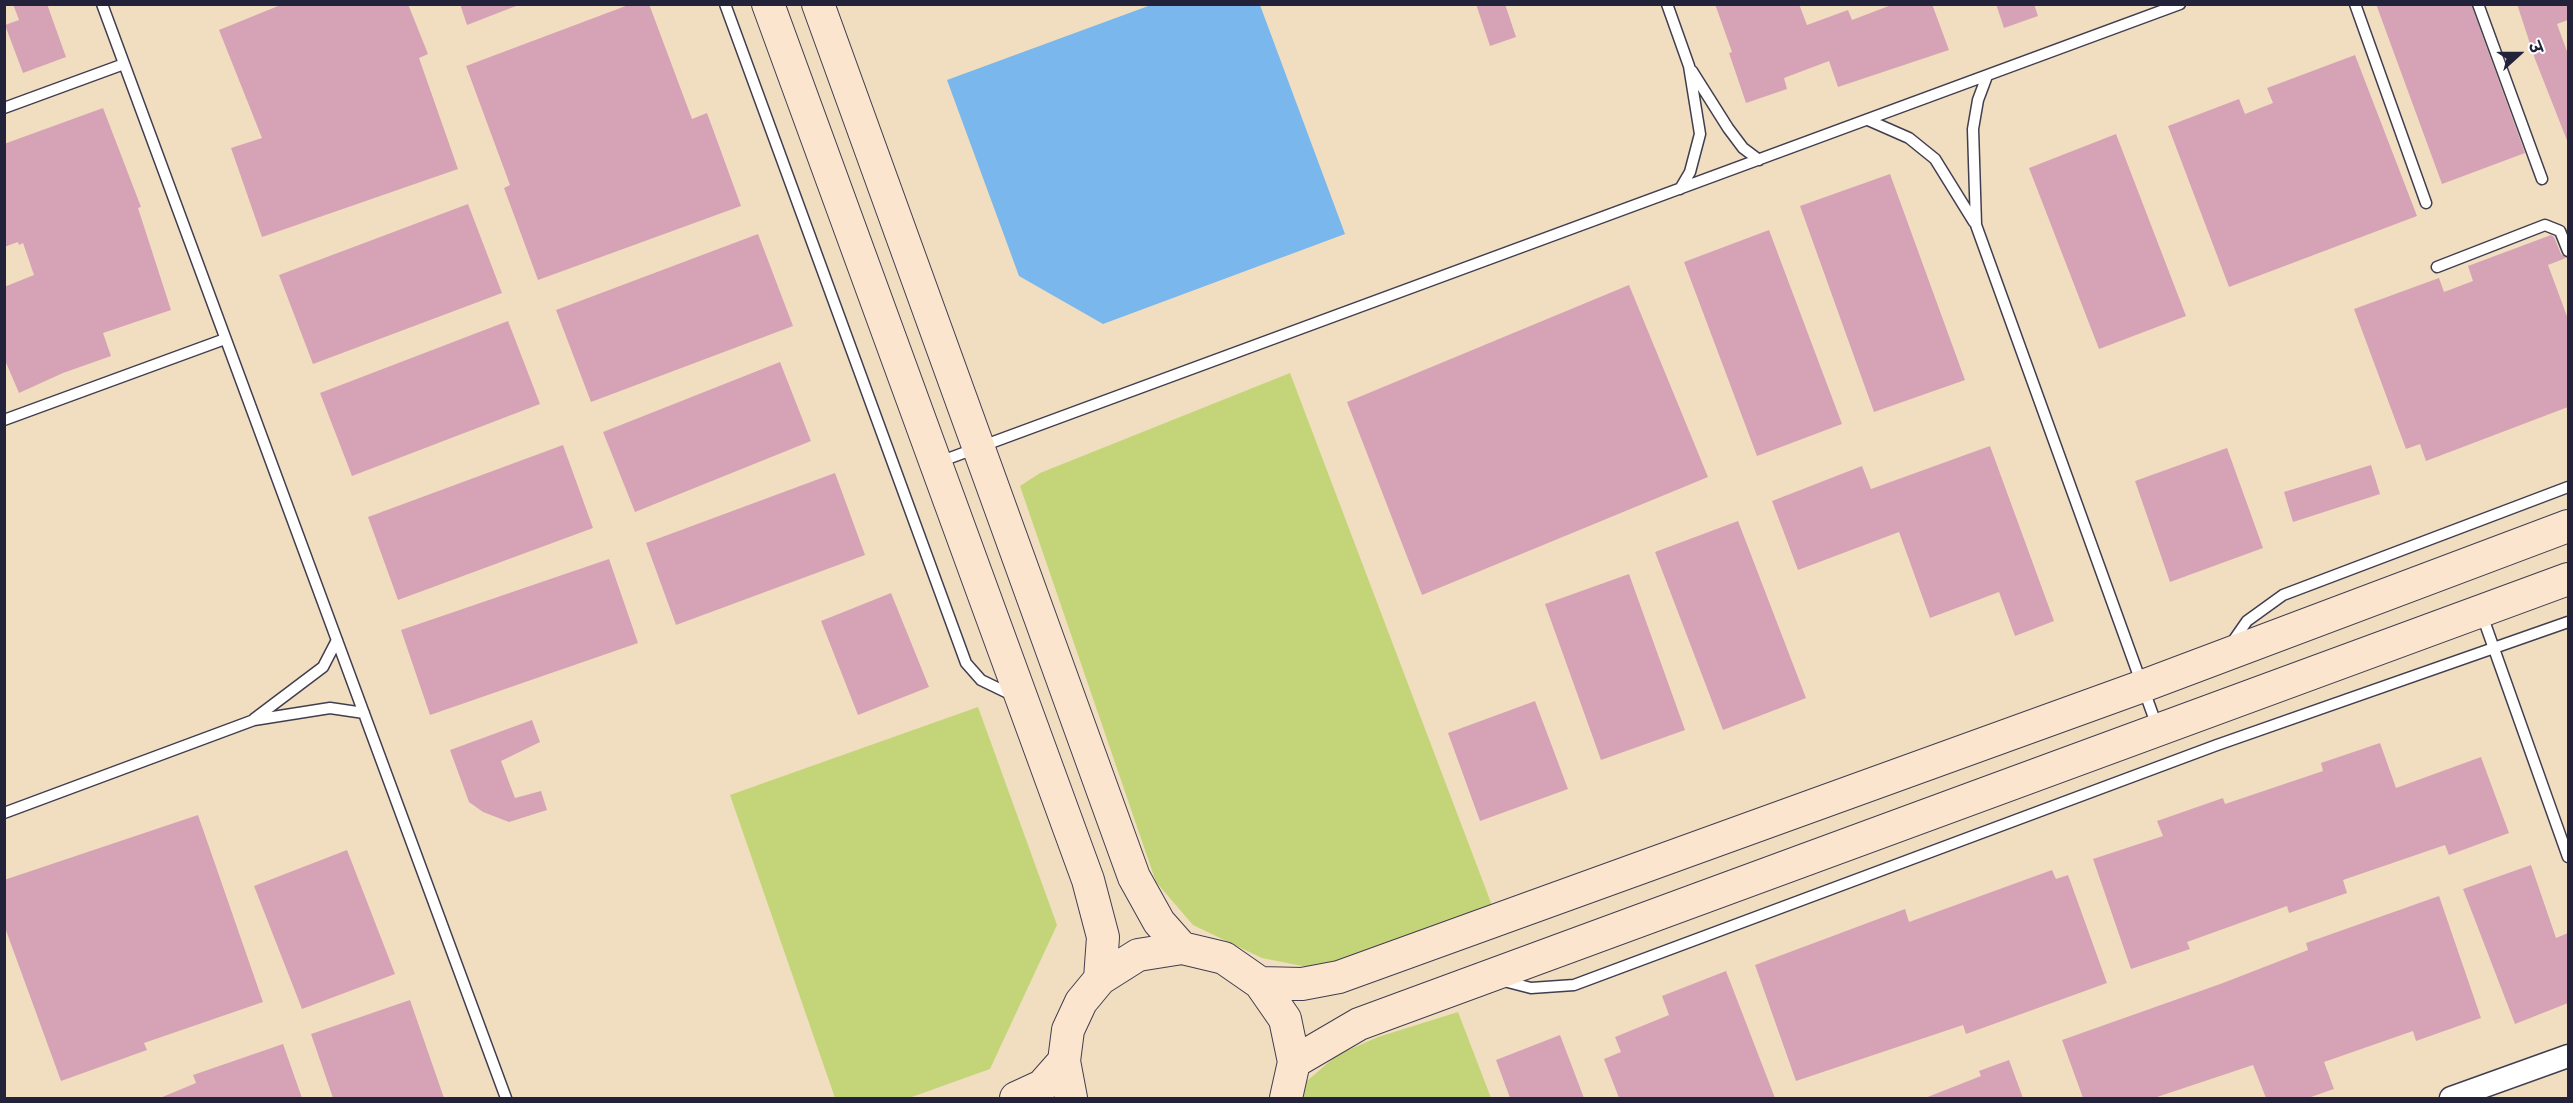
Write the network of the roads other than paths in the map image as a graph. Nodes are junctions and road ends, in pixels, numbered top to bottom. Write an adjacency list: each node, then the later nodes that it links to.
1 (102, 4): 9 (lane)
2 (725, 4): 34 (lane)
3 (768, 4): 24 (main road)
4 (818, 4): 23 (main road)
5 (1668, 4): 10 (lane)
6 (2180, 4): 11 (lane)
7 (2355, 4): 17 (lane)
8 (2478, 4): 15 (lane)
9 (124, 64): 12 (lane); 21 (lane)
10 (1689, 66): 14 (lane); 16 (lane)
11 (1987, 76): 13 (lane); 18 (lane)
12 (4, 108)
13 (1868, 120): 14 (lane); 18 (lane)
14 (1759, 160): 16 (lane)
15 (2542, 179)
16 (1680, 189): 23 (lane)
17 (2426, 203)
18 (1976, 225): 33 (lane)
19 (2568, 251): 20 (lane)
20 (2437, 267)
21 (225, 339): 22 (lane); 30 (lane)
22 (4, 420)
23 (979, 447): 24 (lane); 40 (main road)
24 (936, 463): 34 (main road)
25 (2568, 487): 32 (lane)
26 (2568, 526): 32 (main road)
27 (2568, 579): 28 (main road)
28 (2480, 612): 31 (lane); 37 (main road)
29 (2568, 622): 31 (lane)
30 (337, 640): 35 (lane); 36 (lane)
31 (2494, 650): 39 (lane); 41 (lane)
32 (2222, 656): 33 (main road)
33 (2143, 686): 37 (lane); 43 (main road)
34 (1023, 700): 42 (main road)
35 (364, 713): 36 (lane); 47 (lane)
36 (254, 720): 38 (lane)
37 (2159, 730): 41 (main road)
38 (4, 813)
39 (2568, 857)
40 (1182, 948): 42 (main road); 43 (main road)
41 (1488, 976): 46 (main road)
42 (1100, 979): 45 (main road)
43 (1260, 983): 46 (main road)
44 (2568, 1056): 51 (street)
45 (1064, 1061): 48 (main road); 49 (main road)
46 (1294, 1062): 50 (main road)
47 (506, 1098)
48 (1016, 1098)
49 (1071, 1098)
50 (1286, 1098)
51 (2451, 1098)

